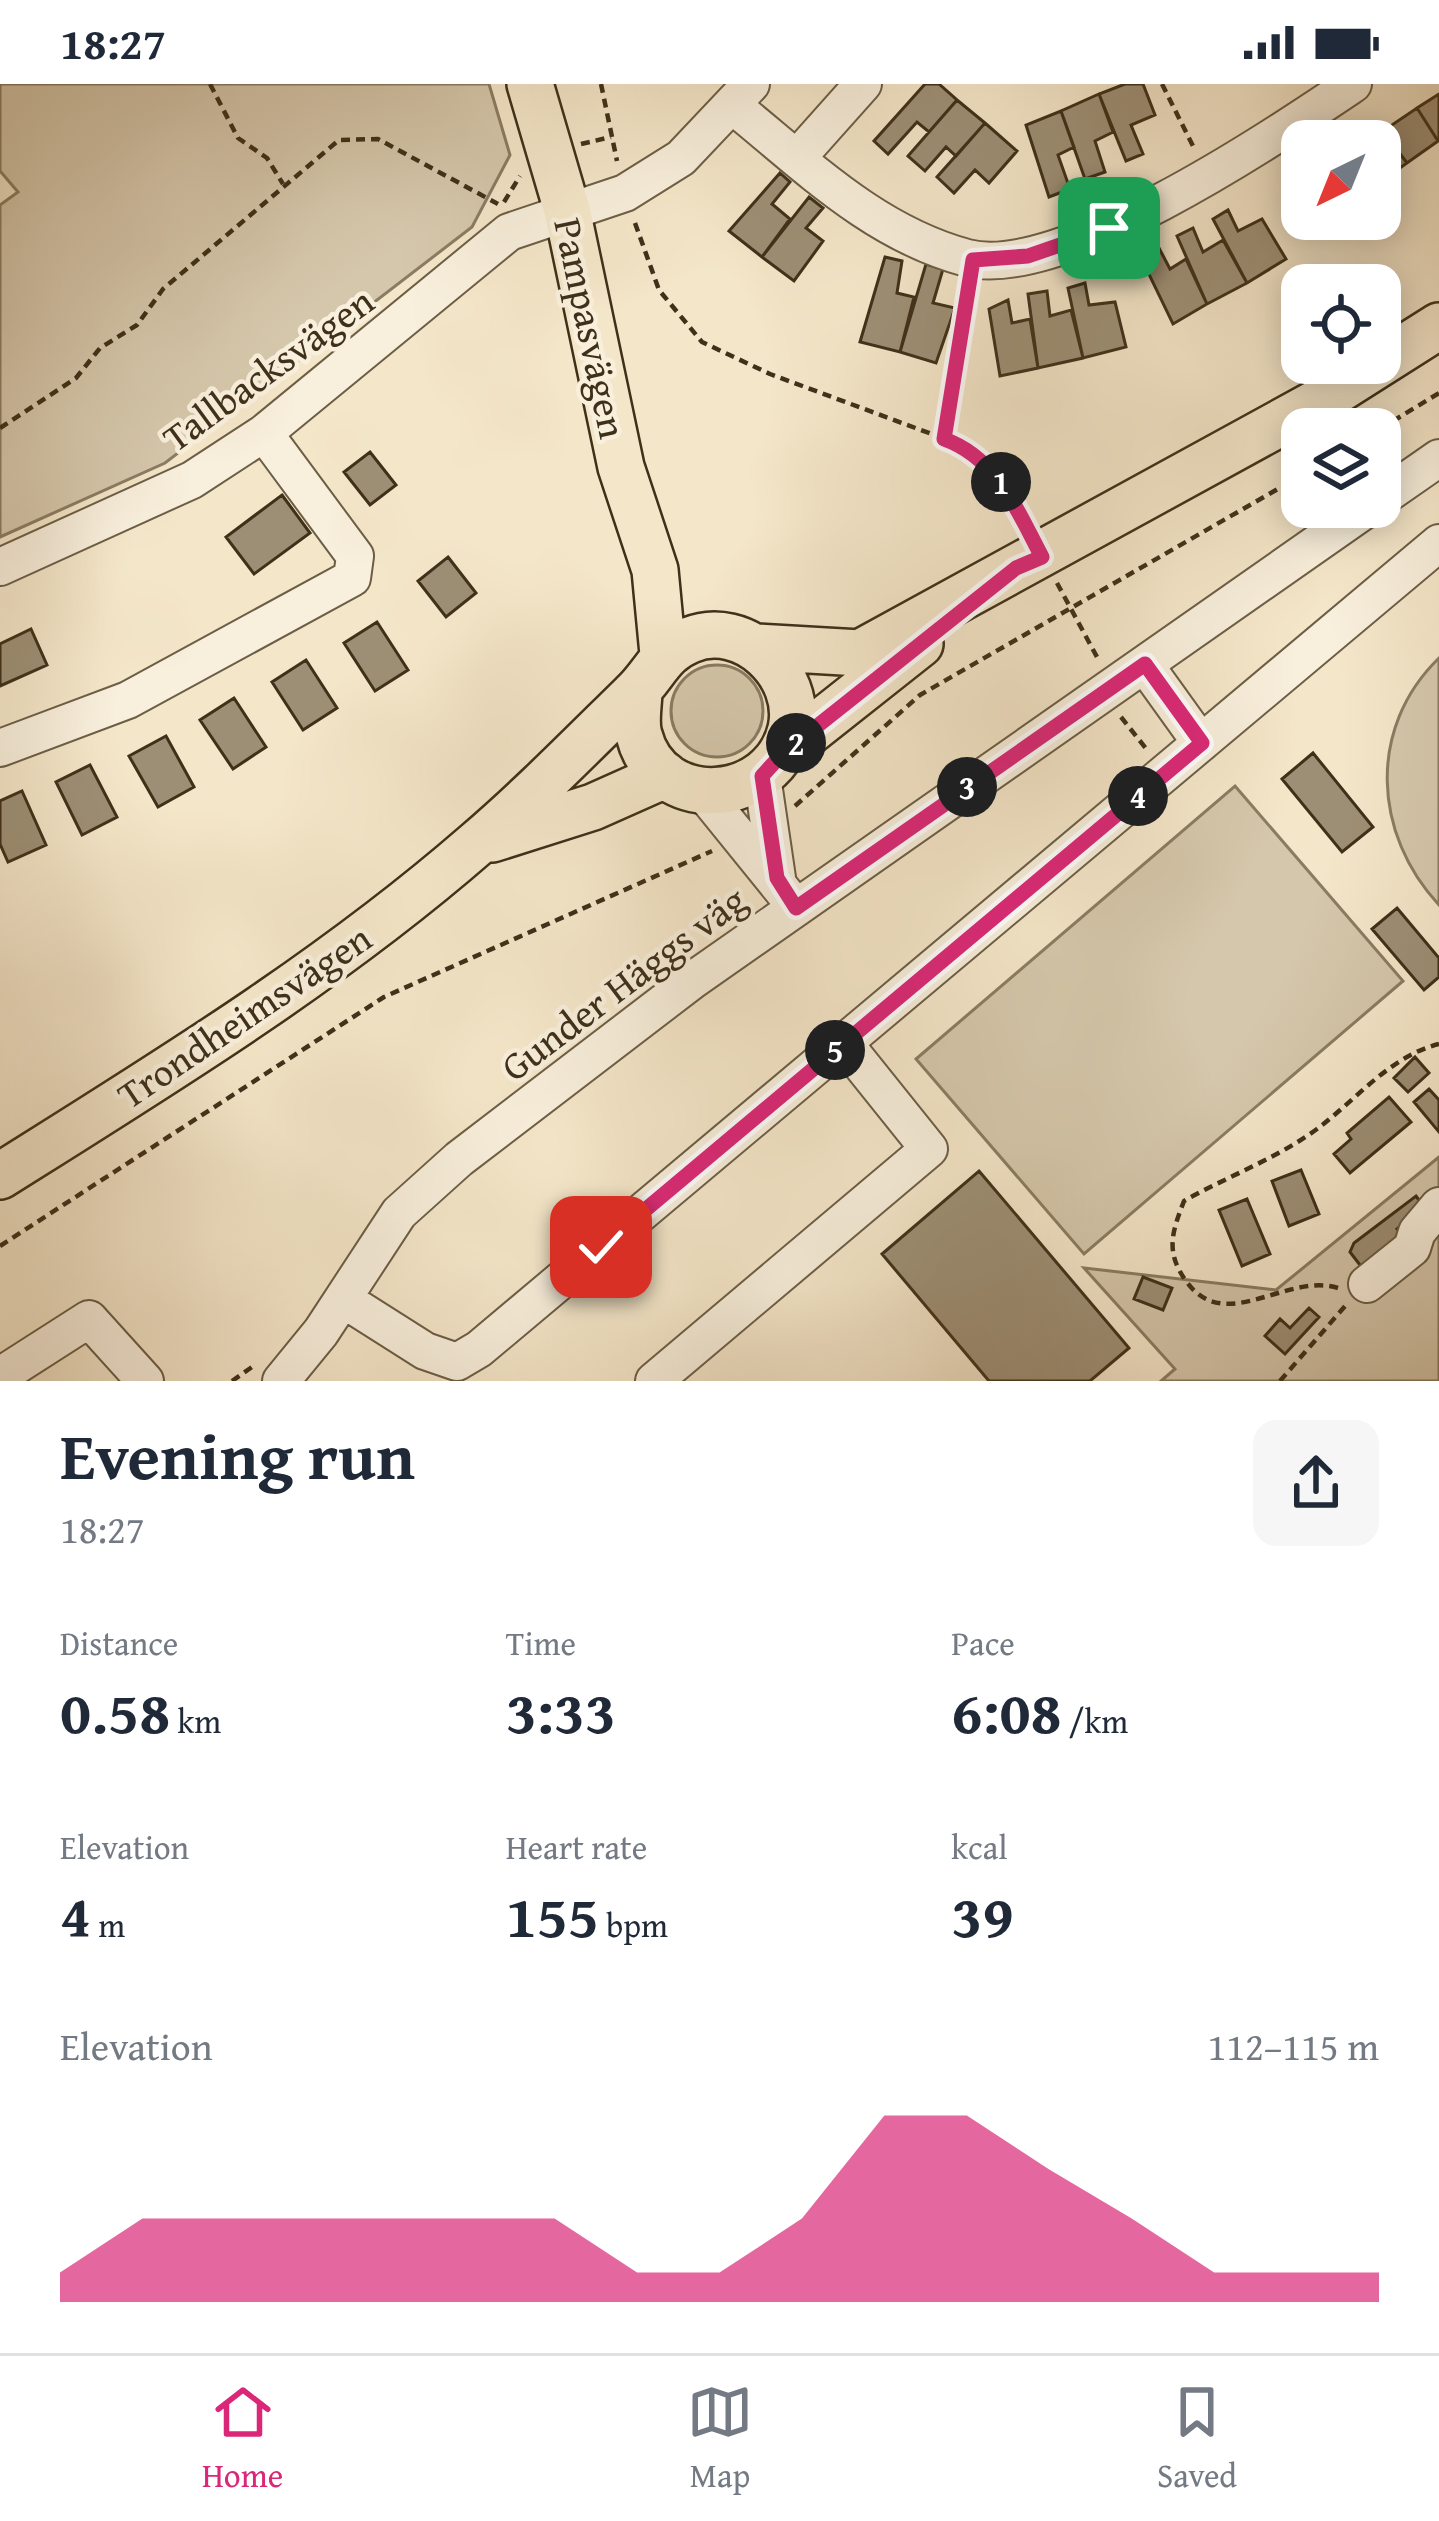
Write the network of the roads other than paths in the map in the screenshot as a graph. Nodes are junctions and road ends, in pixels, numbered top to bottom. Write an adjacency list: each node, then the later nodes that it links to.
1 (530, 84): 6 (main road, Pampasvägen)
2 (862, 84): 5 (street)
3 (1353, 84): 5 (street)
4 (741, 94): 5 (street); 6 (street, Tallbacksvägen)
5 (797, 158)
6 (566, 210): 8 (street, Tallbacksvägen); 15 (main road, Pampasvägen)
7 (1439, 326): 13 (main road)
8 (264, 433): 14 (street, Tallbacksvägen); 20 (street)
9 (1439, 458): 10 (street)
10 (1401, 485)
11 (1339, 528): 17 (street, Gunder Häggs väg)
12 (1439, 543): 19 (street)
13 (1029, 563): 16 (main road); 21 (main road)
14 (0, 567)
15 (656, 570): 16 (main road, Pampasvägen); 18 (main road, Pampasvägen)
16 (744, 642): 18 (main road); 21 (main road)
17 (1145, 664): 19 (street); 25 (street, Gunder Häggs väg)
18 (651, 672): 22 (main road); 24 (main road, Trondheimsvägen)
19 (1202, 743): 26 (street)
20 (0, 748)
21 (772, 765): 22 (main road); 23 (street)
22 (684, 783): 23 (street); 24 (main road, Trondheimsvägen)
23 (756, 830): 25 (street)
24 (478, 843): 27 (main road, Trondheimsvägen)
25 (786, 892): 30 (street, Gunder Häggs väg)
26 (844, 1042): 31 (street); 35 (street)
27 (0, 1176)
28 (1439, 1206): 29 (street)
29 (1367, 1284)
30 (343, 1299): 31 (street); 34 (street, Gunder Häggs väg)
31 (461, 1371)
32 (0, 1376): 33 (street)
33 (146, 1381)
34 (281, 1381)
35 (654, 1381)

